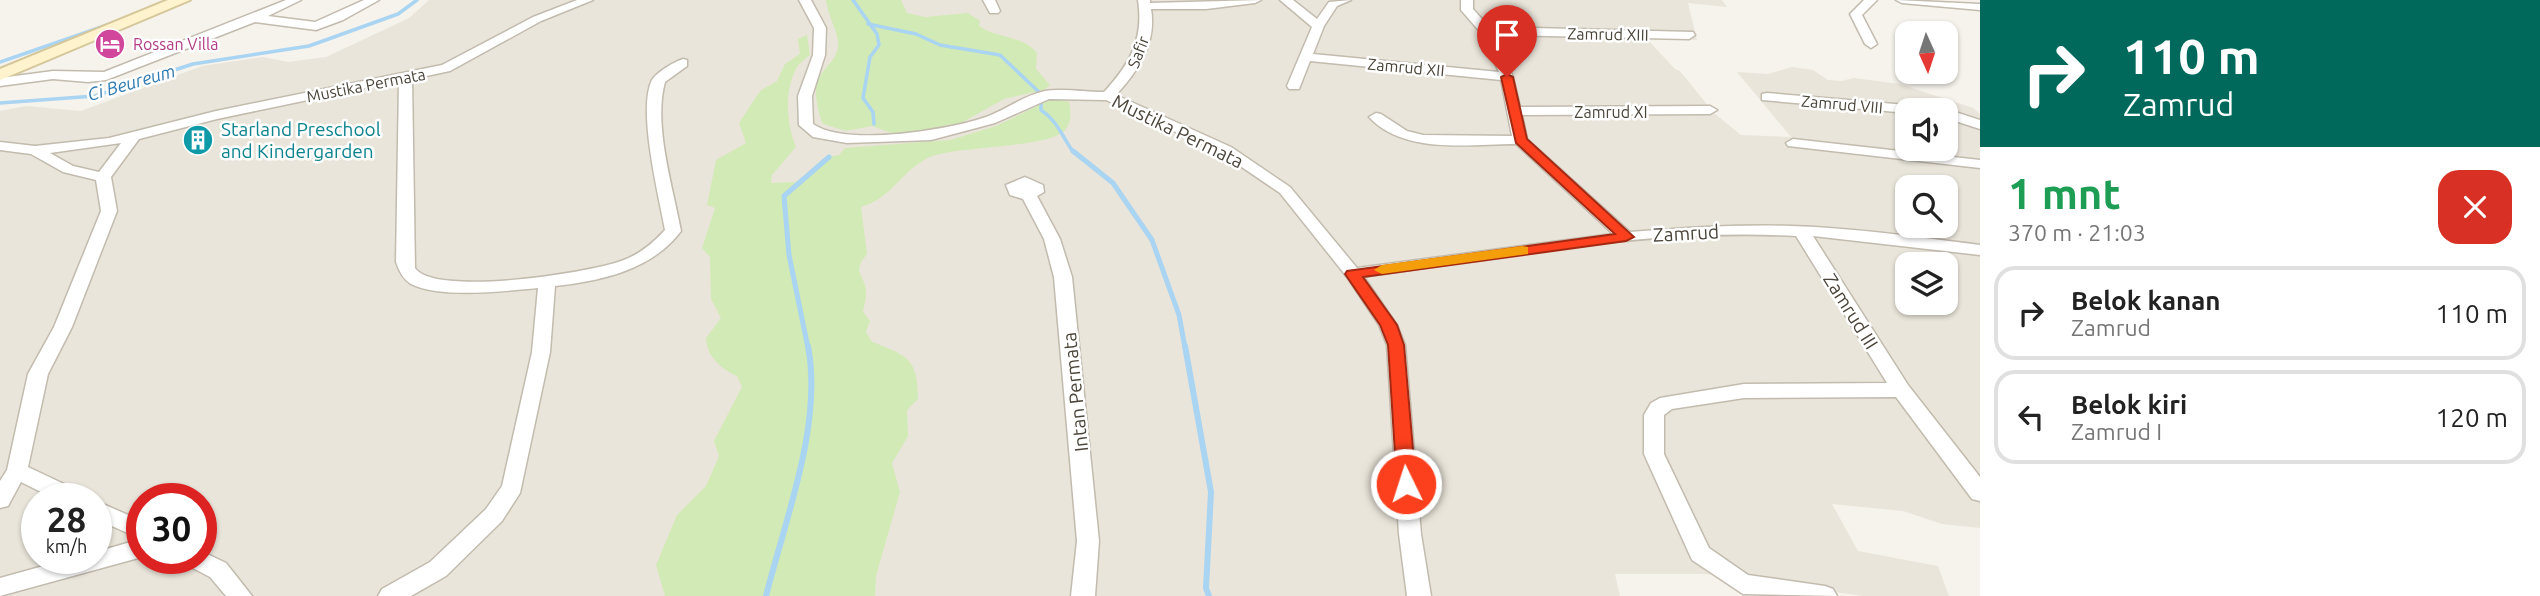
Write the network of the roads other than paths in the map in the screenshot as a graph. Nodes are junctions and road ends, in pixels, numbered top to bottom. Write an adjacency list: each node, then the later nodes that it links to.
1 (182, 0): 21 (main road)
2 (295, 0): 14 (street)
3 (373, 0): 14 (street)
4 (587, 0): 23 (street, Mustika Permata)
5 (804, 0): 26 (street, Mustika Permata)
6 (1255, 0): 11 (street)
7 (1346, 0): 12 (street)
8 (1467, 0): 16 (street)
9 (1871, 0): 18 (street)
10 (1902, 0): 13 (street)
11 (1145, 3): 26 (street, Safir)
12 (1309, 5): 15 (street); 15 (street)
13 (1980, 7)
14 (254, 18): 24 (street)
15 (1318, 26): 19 (street)
16 (1486, 31): 17 (street, Zamrud XIII); 22 (street)
17 (1689, 36)
18 (1871, 44)
19 (1305, 57): 22 (street, Zamrud XII); 25 (street)
20 (682, 63): 48 (street)
21 (0, 75)
22 (1507, 77): 30 (street)
23 (407, 78): 34 (street, Mustika Permata); 48 (street)
24 (0, 82)
25 (1294, 86)
26 (1108, 96): 47 (street, Mustika Permata)
27 (1767, 97): 28 (street, Zamrud VIII)
28 (1895, 108)
29 (1710, 110): 30 (street, Zamrud XI)
30 (1513, 111): 36 (street)
31 (1376, 117): 36 (street)
32 (1958, 117): 33 (street)
33 (1980, 125)
34 (133, 137): 40 (street, Mustika Permata); 42 (street)
35 (0, 138): 39 (street)
36 (1521, 140): 45 (street)
37 (1793, 143): 41 (street)
38 (0, 146): 39 (street)
39 (18, 146): 40 (street)
40 (35, 150): 42 (street)
41 (1980, 164)
42 (103, 177): 50 (street)
43 (1029, 195): 59 (street, Intan Permata)
44 (1802, 232): 45 (street, Zamrud); 46 (street, Zamrud); 49 (street, Zamrud III)
45 (1626, 237): 47 (street, Zamrud)
46 (1980, 250)
47 (1353, 274): 60 (street, Mustika Permata)
48 (547, 283): 58 (street)
49 (1901, 390): 52 (street, Zamrud III); 61 (street)
50 (17, 471): 51 (street); 53 (street)
51 (42, 483)
52 (1980, 493)
53 (0, 500)
54 (126, 553): 56 (street)
55 (217, 569): 57 (street)
56 (0, 588)
57 (240, 596)
58 (390, 596)
59 (1083, 596)
60 (1419, 596)
61 (1825, 596)

